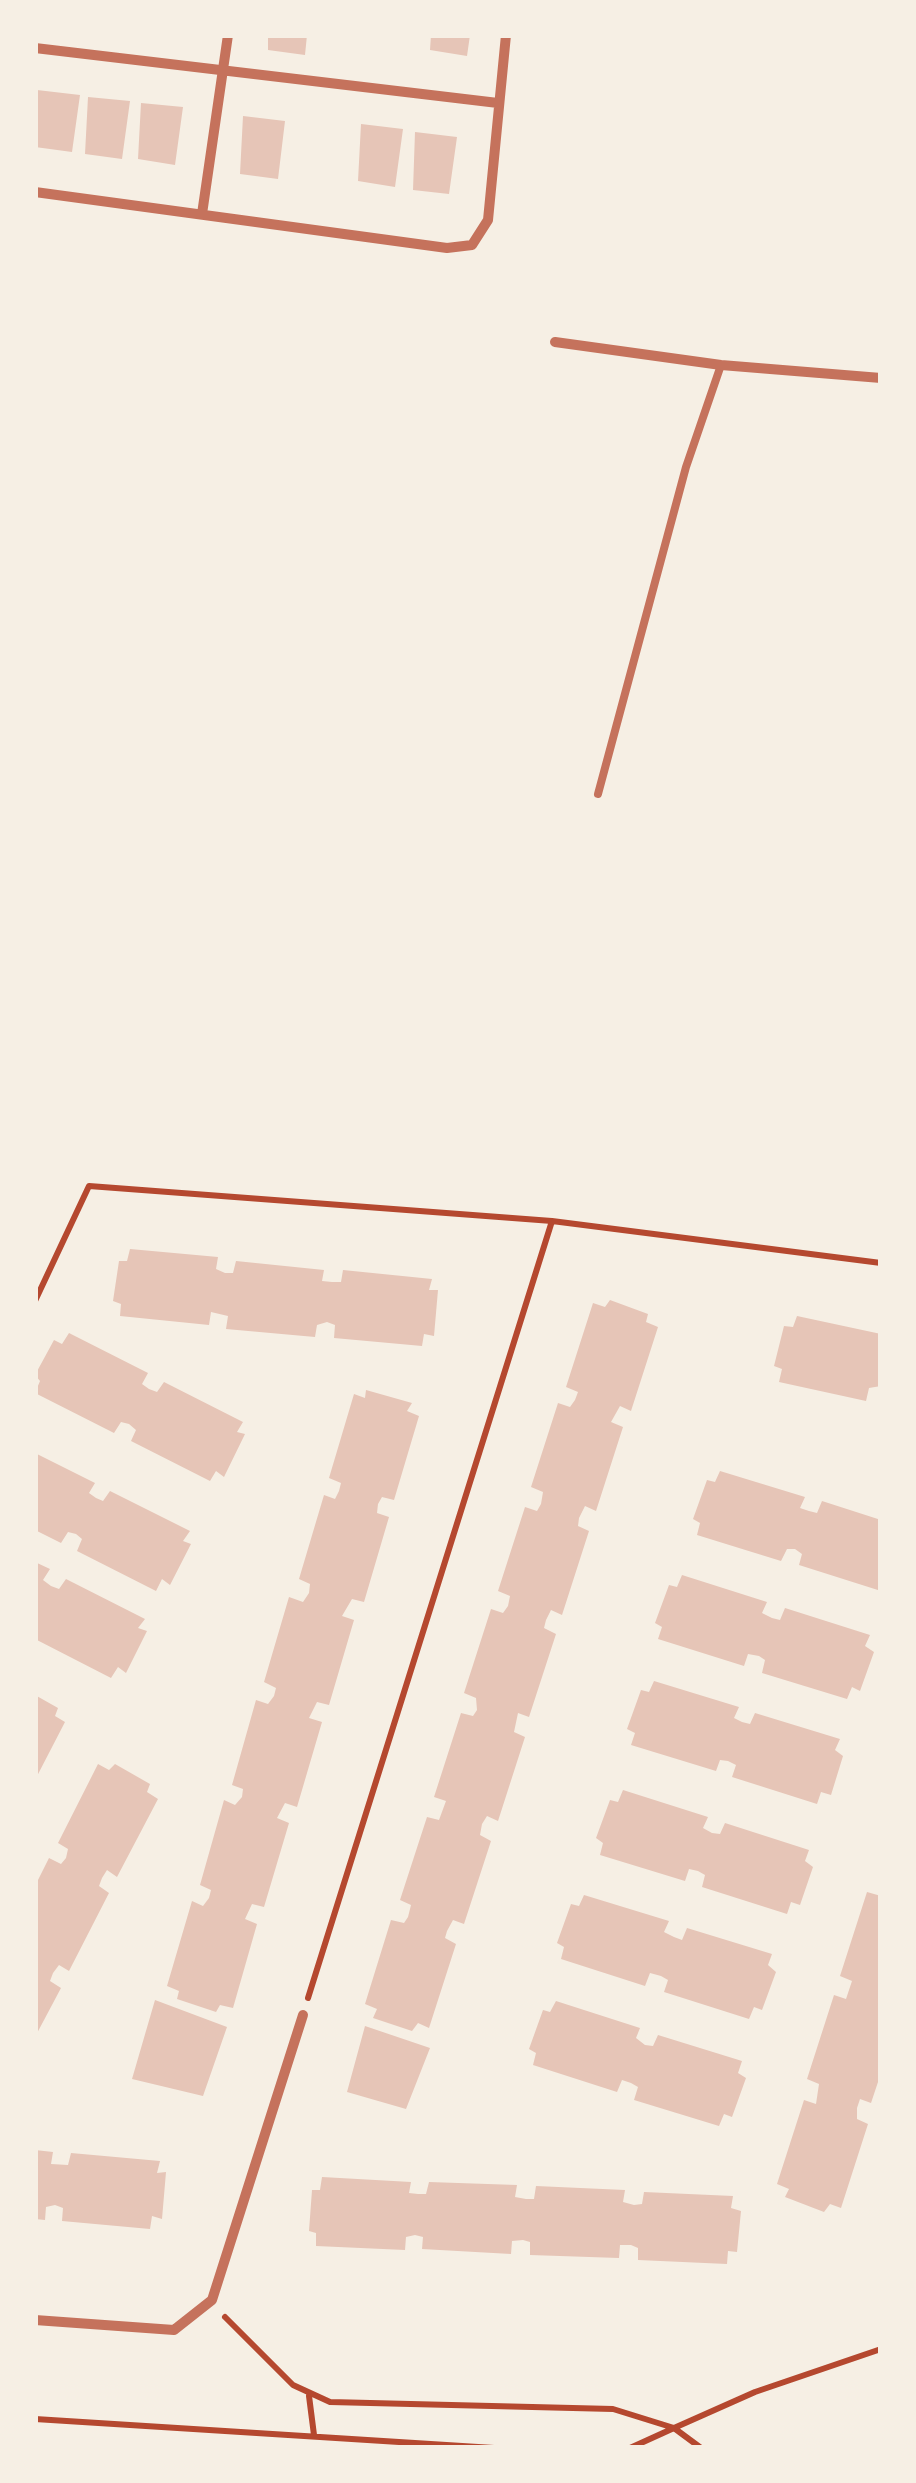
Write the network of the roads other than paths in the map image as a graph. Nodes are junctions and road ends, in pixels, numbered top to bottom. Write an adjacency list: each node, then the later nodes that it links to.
1 (228, 35): 4 (street)
2 (506, 35): 5 (street)
3 (35, 48): 4 (street)
4 (223, 71): 5 (street); 7 (street)
5 (498, 103): 7 (street)
6 (35, 192): 7 (street)
7 (202, 214)
8 (555, 342): 9 (street)
9 (721, 365): 10 (street); 11 (lane)
10 (881, 378)
11 (598, 794)
12 (303, 2014): 13 (street)
13 (35, 2320)

